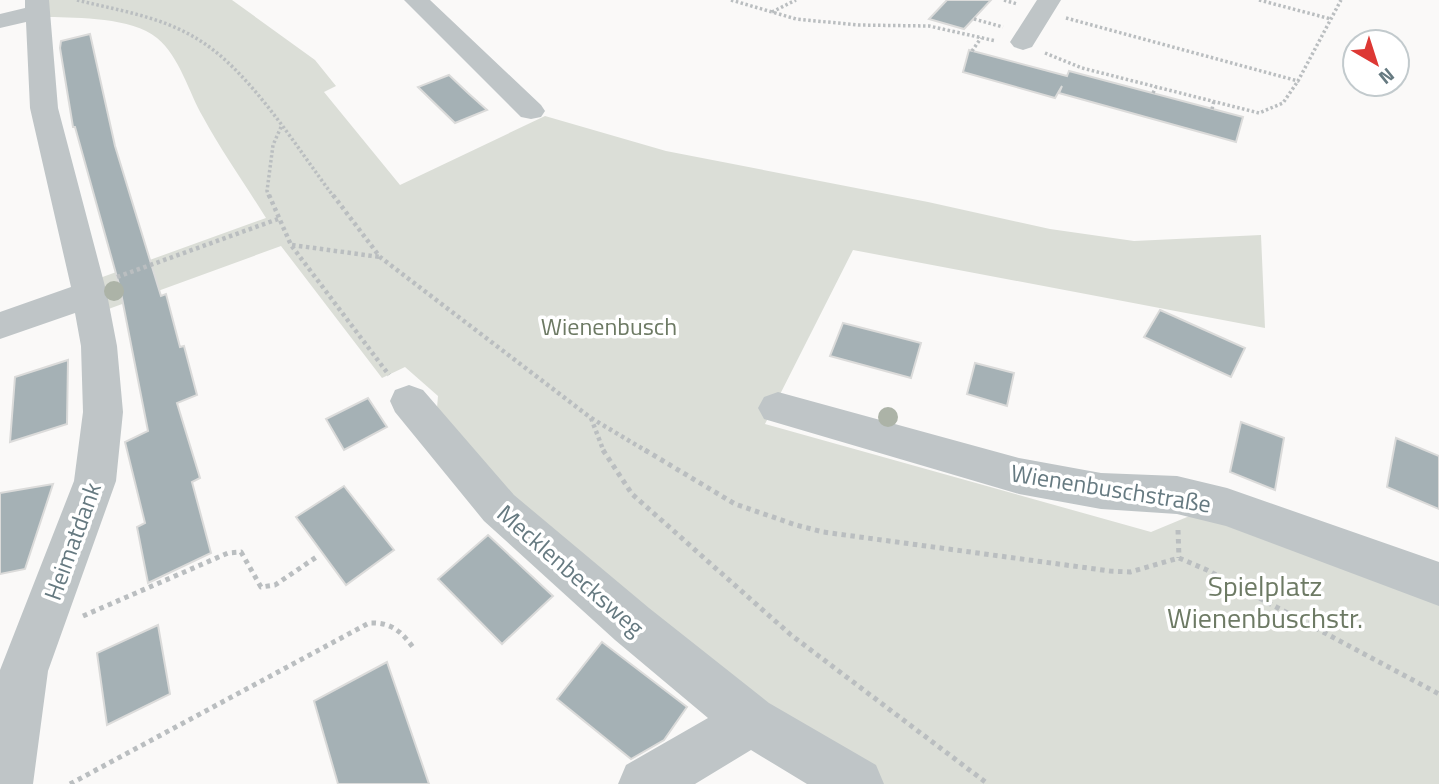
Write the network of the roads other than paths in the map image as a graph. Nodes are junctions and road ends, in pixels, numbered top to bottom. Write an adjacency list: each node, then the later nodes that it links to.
1 (416, 0): 6 (street)
2 (38, 6): 4 (street); 7 (street, Heimatdank)
3 (1045, 6): 5 (street)
4 (0, 21)
5 (1021, 45)
6 (531, 111)
7 (103, 286): 8 (street); 13 (street, Heimatdank)
8 (0, 326)
9 (409, 401): 12 (street, Mecklenbecksweg)
10 (778, 408): 11 (street, Wienenbuschstraße)
11 (1439, 584)
12 (751, 721): 14 (street); 15 (street, Mecklenbecksweg)
13 (5, 784)
14 (645, 784)
15 (857, 784)

